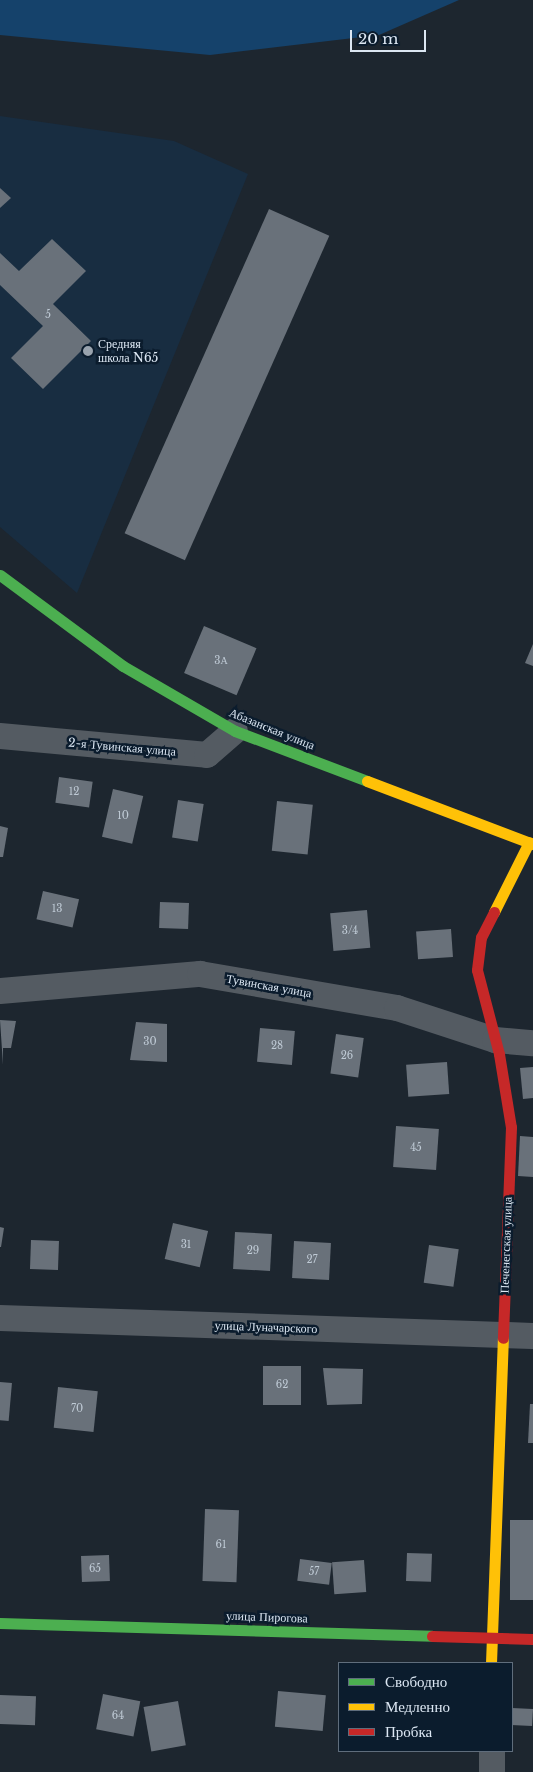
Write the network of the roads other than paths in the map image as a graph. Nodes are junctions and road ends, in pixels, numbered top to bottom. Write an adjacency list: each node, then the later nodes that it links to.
1 (0, 575): 2 (street, Абазанская улица)
2 (235, 731): 3 (street, 2-я Тувинская улица); 4 (street, Абазанская улица)
3 (0, 736)
4 (531, 843): 6 (street, Печенегская улица)
5 (0, 991): 6 (street, Тувинская улица)
6 (495, 1040): 7 (street, Тувинская улица); 9 (street, Печенегская улица)
7 (533, 1043)
8 (0, 1318): 9 (street, улица Луначарского)
9 (503, 1335): 10 (street, улица Луначарского); 12 (street, Печенегская улица)
10 (533, 1336)
11 (0, 1623): 12 (street, улица Пирогова)
12 (491, 1638): 13 (street, улица Пирогова); 14 (street, Печенегская улица)
13 (533, 1639)
14 (491, 1662)
15 (492, 1752): 16 (street)
16 (492, 1772)

